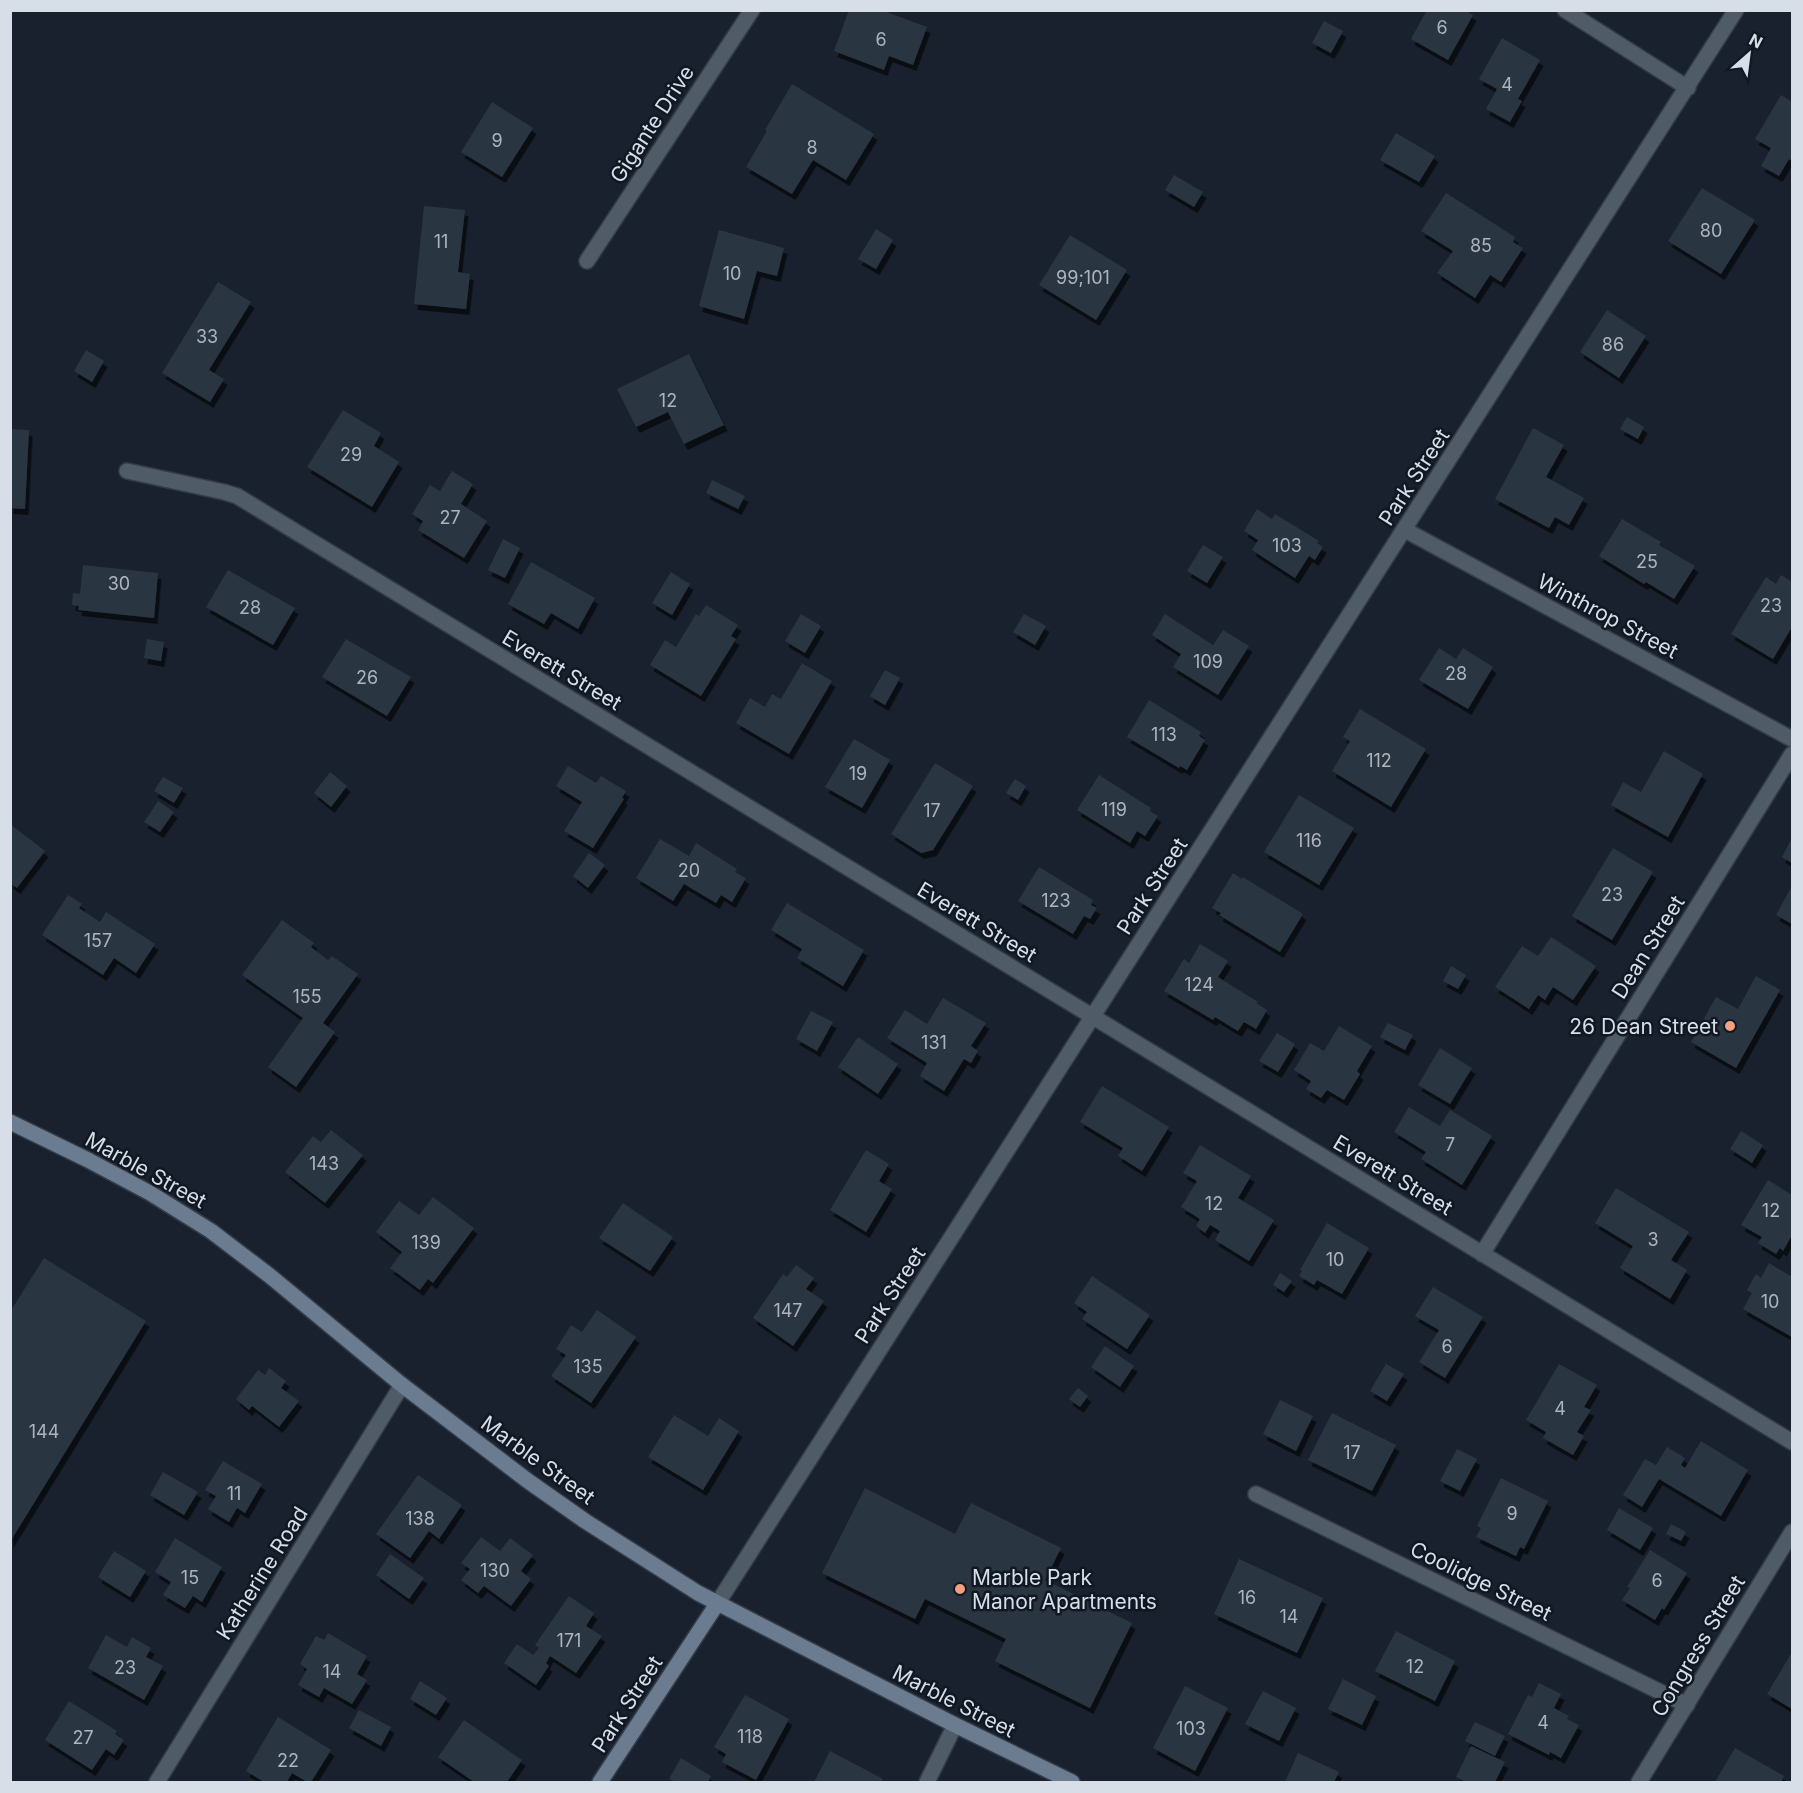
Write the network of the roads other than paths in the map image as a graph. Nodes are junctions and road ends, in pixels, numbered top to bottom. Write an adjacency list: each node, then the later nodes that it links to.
1 (752, 10): 5 (street, Gigante Drive)
2 (1565, 10): 4 (street)
3 (1737, 10): 4 (street, Park Street)
4 (1688, 87): 7 (street, Park Street)
5 (587, 261)
6 (128, 471): 10 (street, Everett Street)
7 (1405, 530): 8 (street, Winthrop Street); 10 (street, Park Street)
8 (1792, 740)
9 (1792, 754): 12 (street, Dean Street)
10 (1093, 1017): 12 (street, Everett Street); 17 (street, Park Street)
11 (10, 1122): 13 (main road, Marble Street)
12 (1482, 1254): 14 (street, Everett Street)
13 (402, 1385): 17 (main road, Marble Street); 20 (street, Katherine Road)
14 (1792, 1442)
15 (1256, 1494): 18 (street, Coolidge Street)
16 (1792, 1532): 18 (street, Congress Street)
17 (717, 1604): 19 (main road, Marble Street); 21 (main road, Park Street)
18 (1687, 1705): 24 (street, Congress Street)
19 (955, 1725): 22 (street); 23 (main road, Marble Street)
20 (157, 1782)
21 (600, 1782)
22 (927, 1782)
23 (1072, 1782)
24 (1639, 1782)

